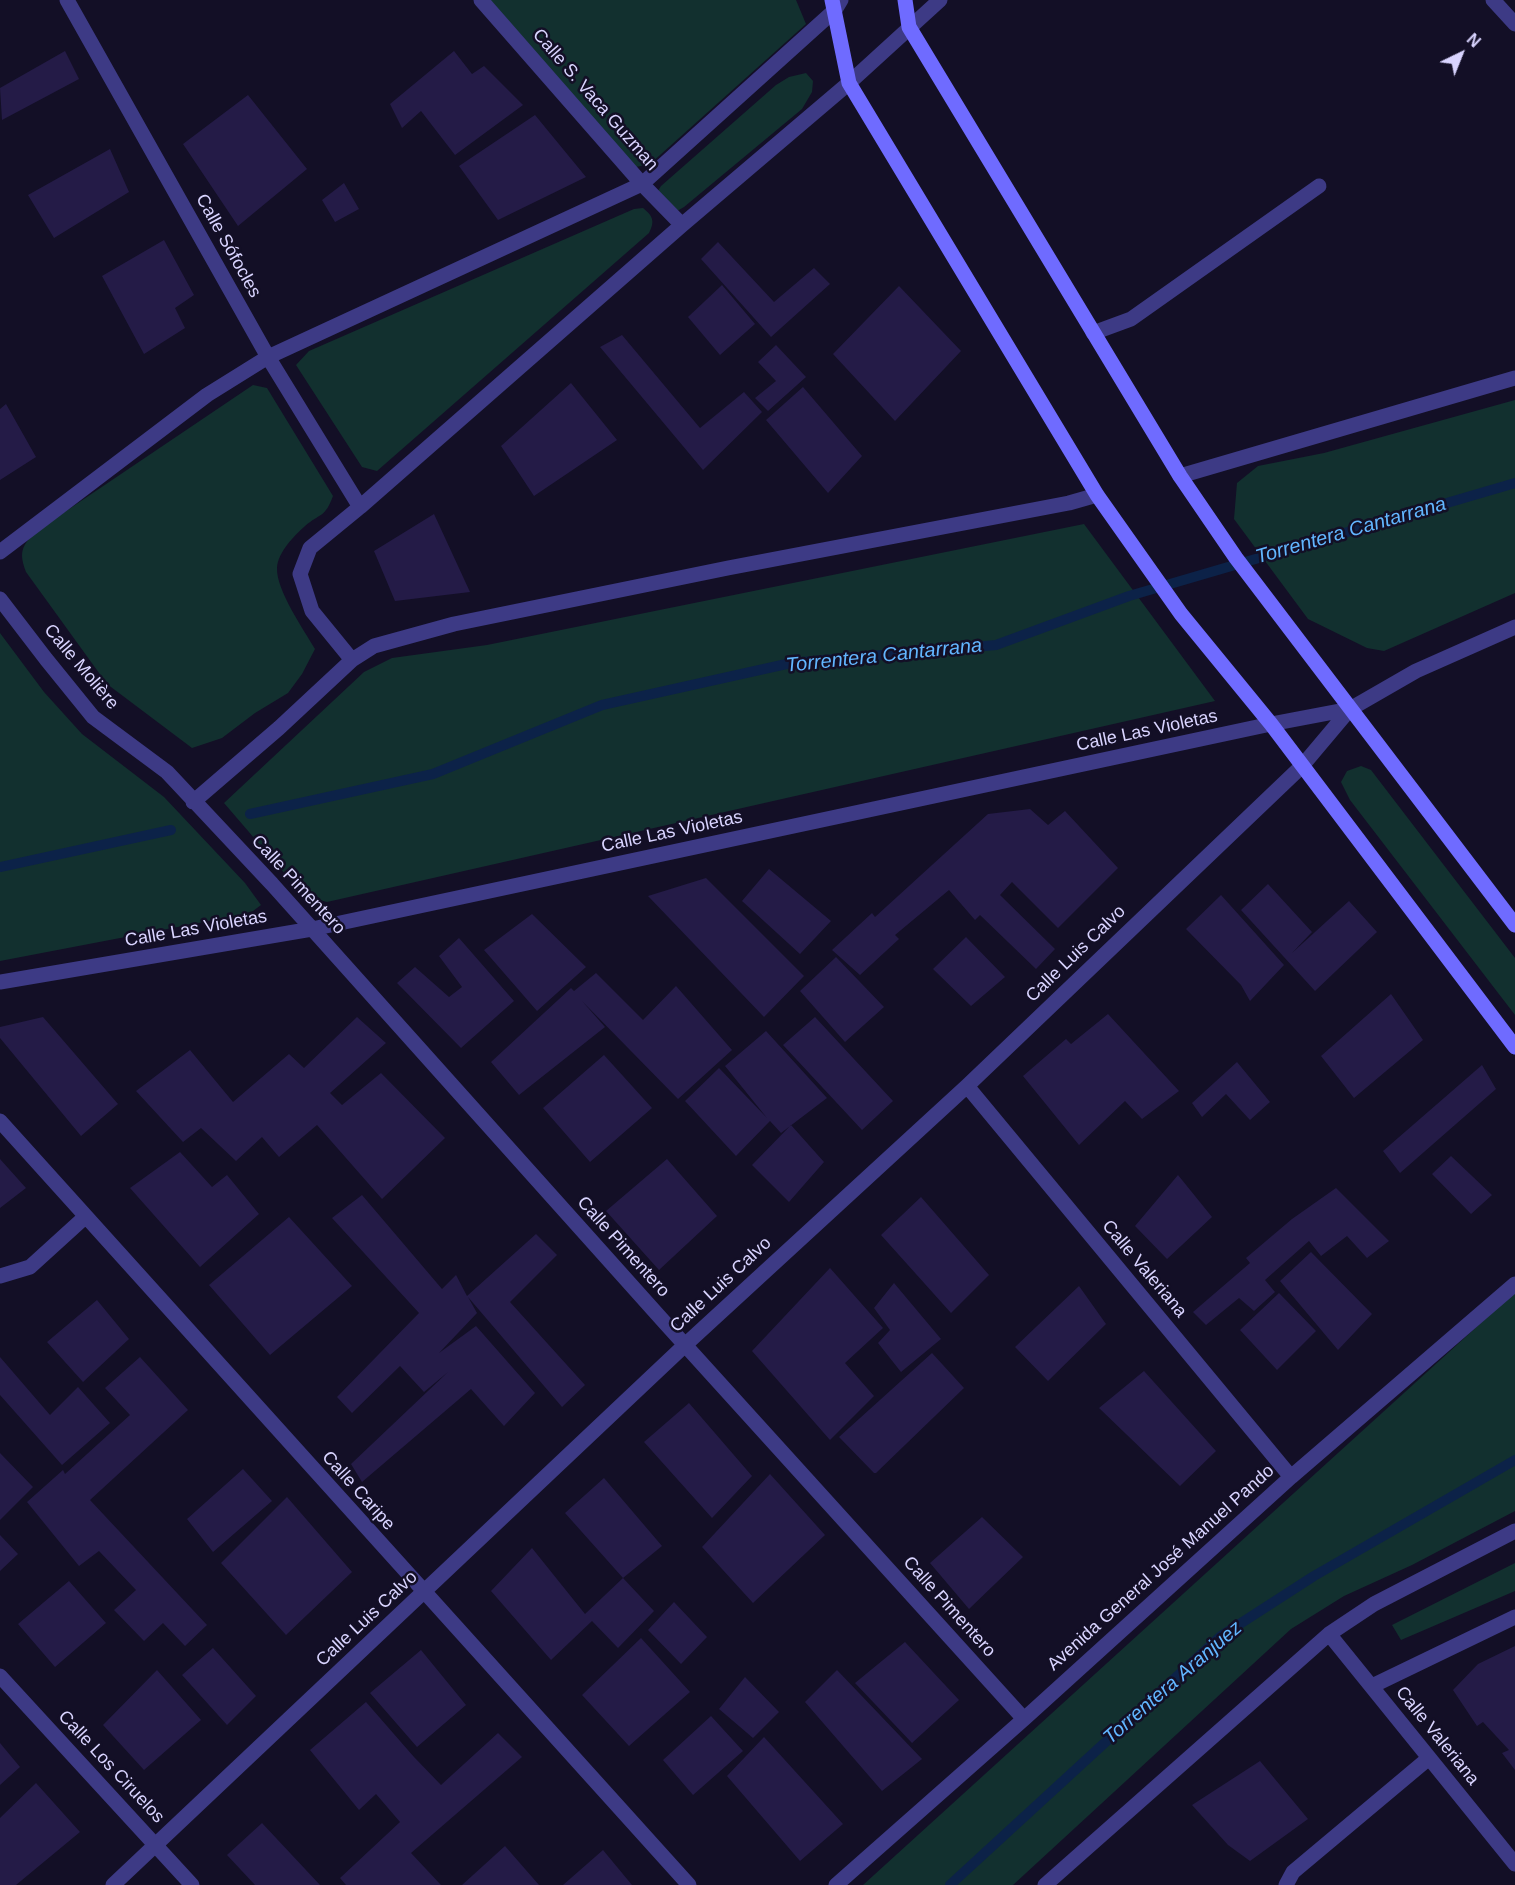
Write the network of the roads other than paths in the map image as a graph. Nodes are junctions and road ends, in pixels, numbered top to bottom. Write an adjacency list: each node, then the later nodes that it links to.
1 (67, 0): 14 (street, Calle Sófocles)
2 (481, 0): 10 (street, Calle S. Vaca Guzman)
3 (905, 0): 8 (main road)
4 (940, 0): 8 (street)
5 (1493, 0): 7 (street)
6 (836, 3): 9 (main road); 10 (street)
7 (1515, 24)
8 (909, 27): 9 (street); 13 (main road)
9 (849, 83): 12 (street); 17 (main road)
10 (642, 184): 12 (street, Calle S. Vaca Guzman); 14 (street)
11 (1319, 186): 13 (street)
12 (682, 225): 18 (street)
13 (1093, 333): 16 (main road)
14 (268, 357): 18 (street, Calle Sófocles); 19 (street)
15 (1515, 378): 16 (street)
16 (1180, 476): 23 (main road)
17 (1097, 495): 22 (street); 24 (main road)
18 (360, 507): 22 (street)
19 (0, 552)
20 (0, 598): 26 (street, Calle Molière)
21 (1515, 627): 23 (street)
22 (352, 660): 26 (street)
23 (1350, 709): 24 (street, Calle Las Violetas); 25 (street, Calle Luis Calvo); 27 (main road)
24 (1271, 724): 25 (main road); 28 (street, Calle Las Violetas)
25 (1302, 766): 30 (main road); 31 (street, Calle Luis Calvo)
26 (193, 802): 28 (street, Calle Pimentero)
27 (1515, 926)
28 (312, 929): 29 (street, Calle Las Violetas); 36 (street, Calle Pimentero)
29 (0, 982)
30 (1515, 1047)
31 (967, 1086): 36 (street, Calle Luis Calvo); 37 (street, Calle Valeriana)
32 (0, 1121): 33 (street, Calle Caripe)
33 (85, 1217): 34 (street); 39 (street, Calle Caripe)
34 (0, 1276)
35 (1515, 1284): 37 (street, Avenida General José Manuel Pando)
36 (685, 1345): 39 (street, Calle Luis Calvo); 44 (street, Calle Pimentero)
37 (1290, 1477): 44 (street, Avenida General José Manuel Pando)
38 (1515, 1531): 41 (street)
39 (424, 1593): 46 (street, Calle Luis Calvo); 50 (street, Calle Caripe)
40 (1515, 1617): 43 (street)
41 (1329, 1634): 43 (street, Calle Valeriana); 52 (street)
42 (0, 1676): 46 (street, Calle Los Ciruelos)
43 (1372, 1686): 45 (street, Calle Valeriana)
44 (1024, 1719): 51 (street, Avenida General José Manuel Pando)
45 (1429, 1758): 47 (street, Calle Valeriana); 53 (street)
46 (156, 1846): 48 (street, Calle Luis Calvo); 49 (street, Calle Los Ciruelos)
47 (1515, 1864)
48 (113, 1885)
49 (192, 1885)
50 (689, 1885)
51 (836, 1885)
52 (1044, 1885)
53 (1286, 1885)

